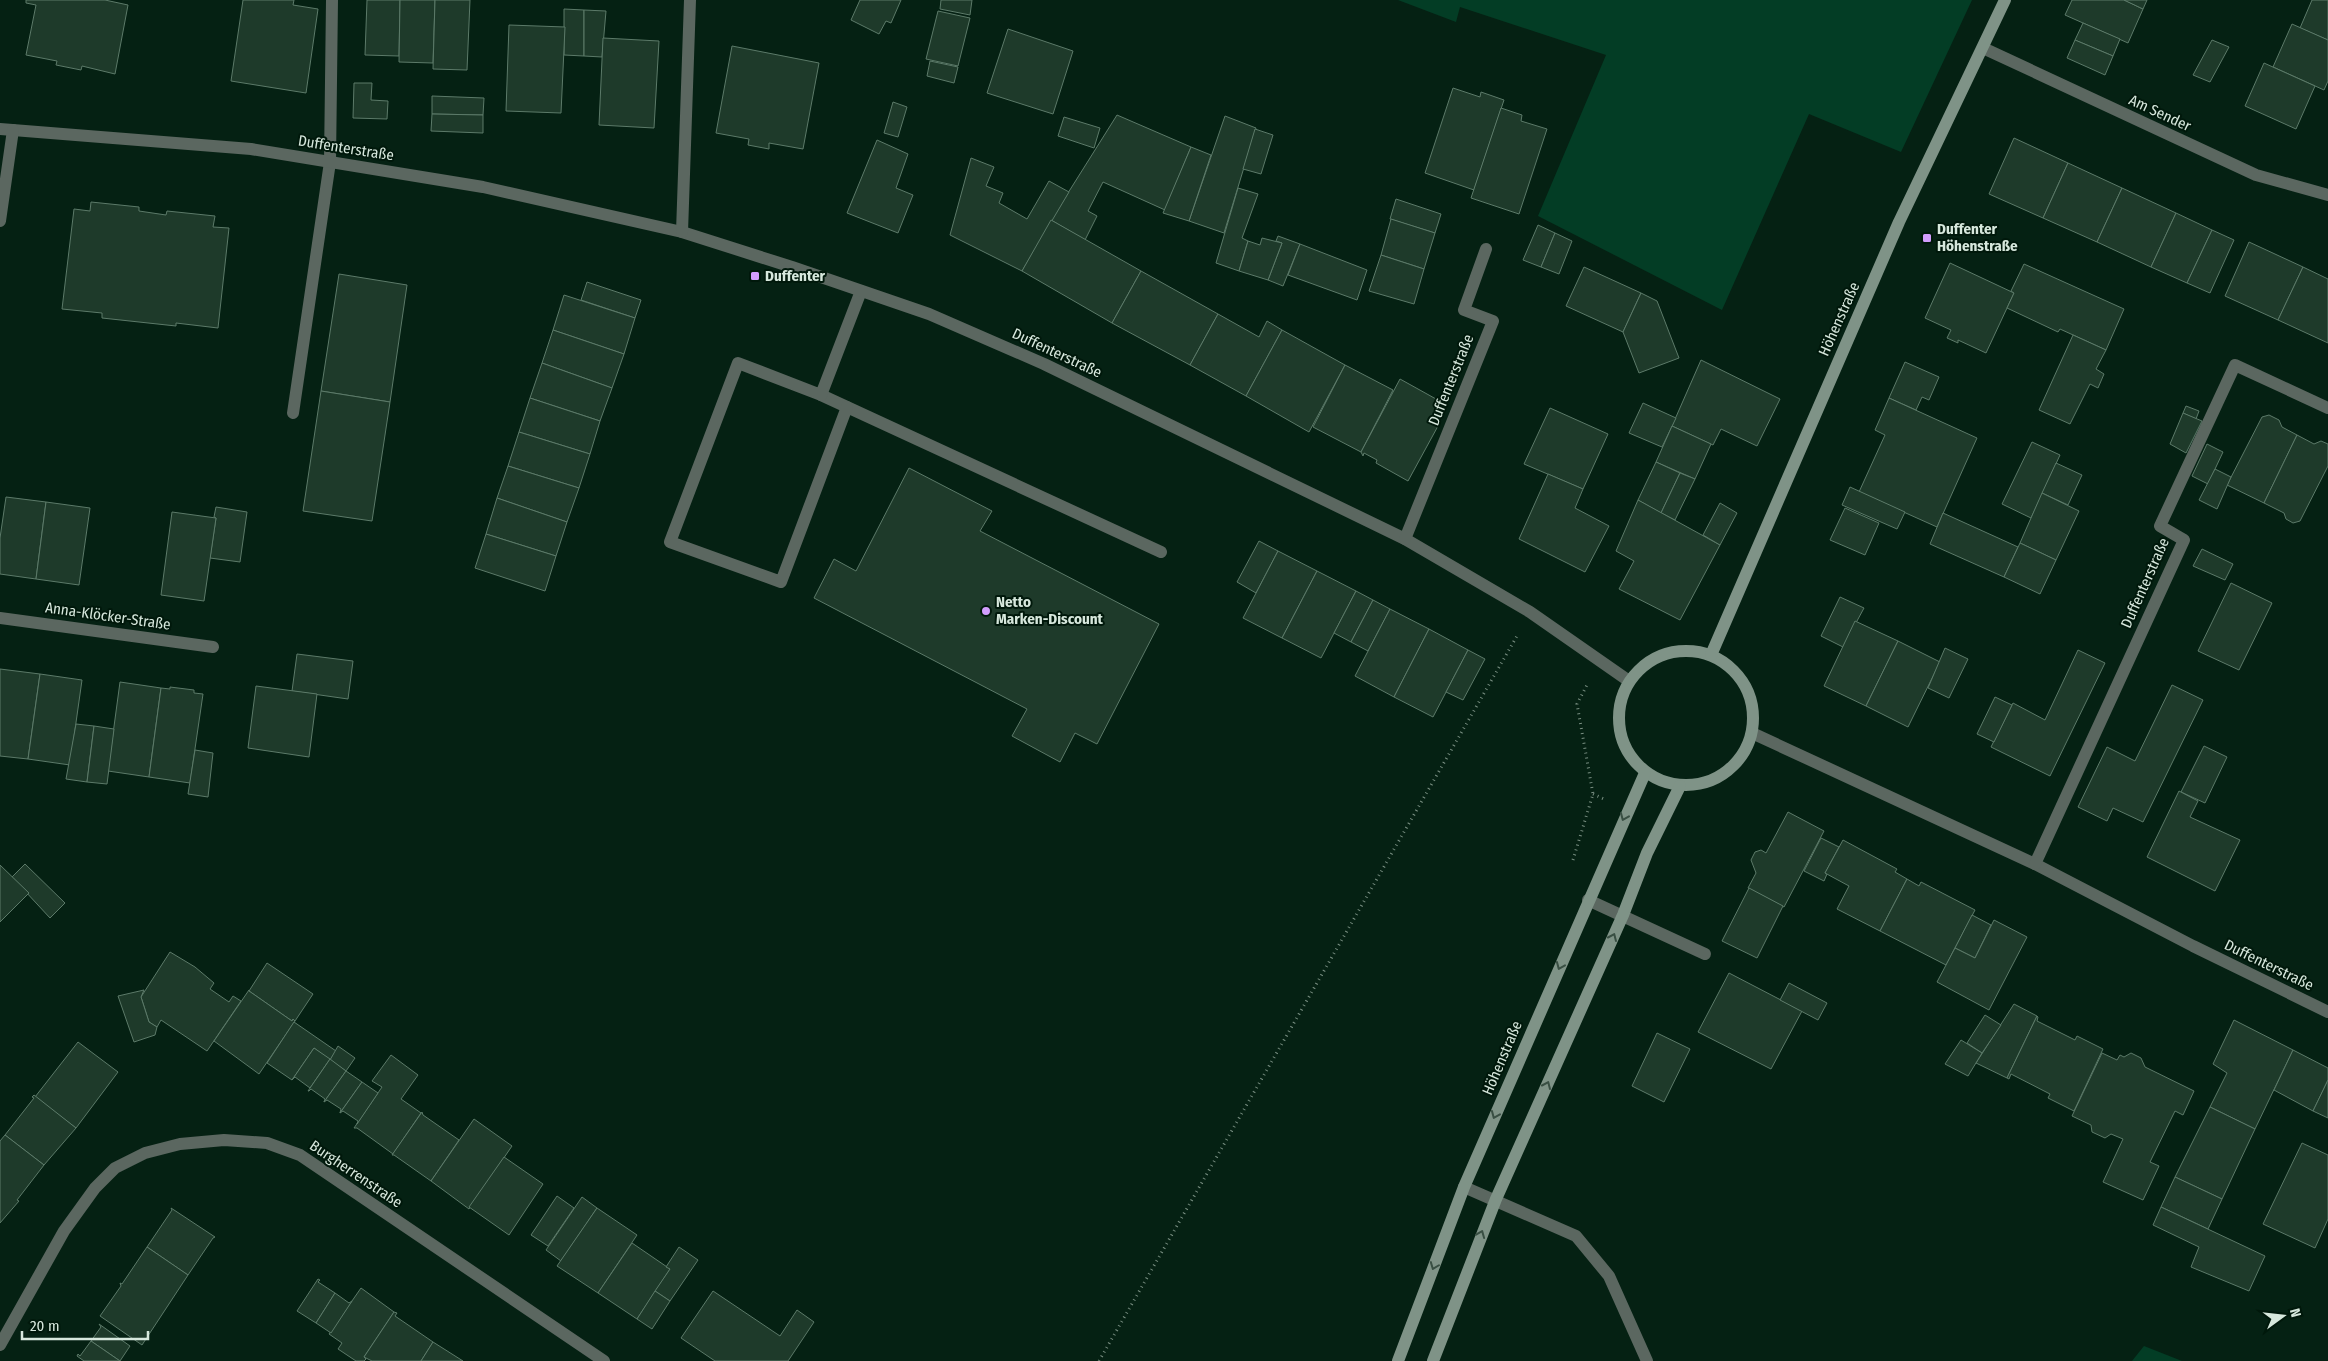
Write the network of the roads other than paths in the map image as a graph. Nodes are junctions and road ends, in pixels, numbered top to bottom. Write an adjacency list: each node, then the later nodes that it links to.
1 (332, 0): 7 (street)
2 (690, 0): 10 (street)
3 (2005, 0): 4 (street, Höhenstraße)
4 (1983, 48): 8 (street, Am Sender); 21 (street, Höhenstraße)
5 (0, 129): 6 (street, Duffenterstraße)
6 (13, 130): 7 (street, Duffenterstraße); 9 (street)
7 (330, 162): 10 (street, Duffenterstraße); 16 (street)
8 (2328, 195)
9 (0, 221)
10 (682, 232): 12 (street, Duffenterstraße)
11 (1486, 249): 17 (street, Duffenterstraße)
12 (861, 291): 13 (street); 17 (street, Duffenterstraße)
13 (821, 395): 14 (street); 14 (street)
14 (847, 407): 18 (street)
15 (2328, 408): 26 (street, Duffenterstraße)
16 (293, 413)
17 (1405, 539): 22 (street, Duffenterstraße)
18 (1161, 552)
19 (0, 618): 20 (street, Anna-Klöcker-Straße)
20 (212, 647)
21 (1711, 655): 22 (street); 23 (street)
22 (1629, 681): 24 (street)
23 (1752, 733): 25 (street); 26 (street, Duffenterstraße)
24 (1645, 773): 25 (street); 27 (street, Höhenstraße, one-way to 27)
25 (1680, 786): 28 (street)
26 (2035, 864): 30 (street, Duffenterstraße)
27 (1588, 900): 28 (street); 31 (street, Höhenstraße, one-way to 31)
28 (1623, 915): 29 (street); 32 (street, one-way to 28)
29 (1705, 954)
30 (2328, 1012)
31 (1464, 1187): 32 (street); 35 (street, Höhenstraße, one-way to 35)
32 (1496, 1199): 36 (street, one-way to 32); 37 (street)
33 (0, 1345): 34 (street, Burgherrenstraße)
34 (604, 1361)
35 (1398, 1361)
36 (1433, 1361)
37 (1647, 1361)

